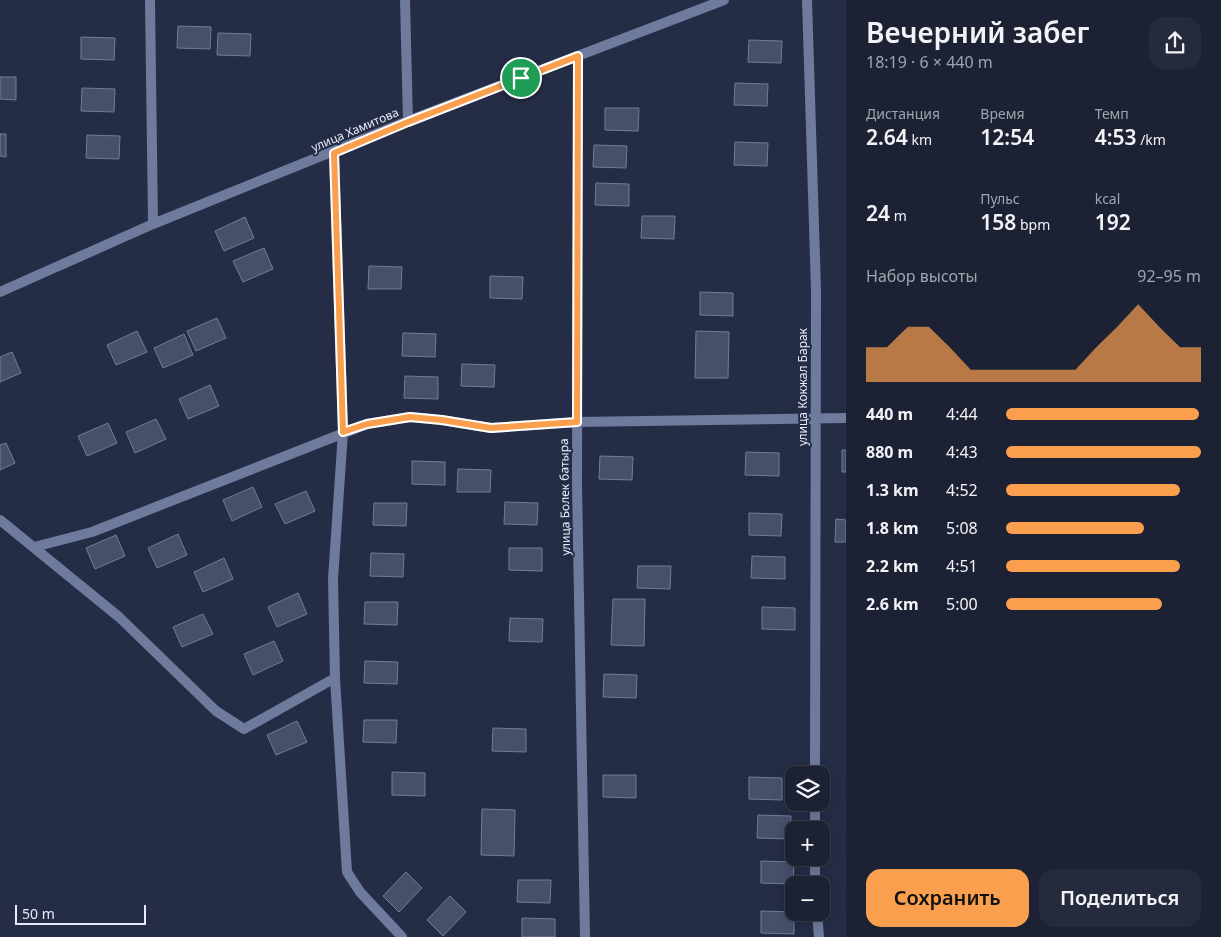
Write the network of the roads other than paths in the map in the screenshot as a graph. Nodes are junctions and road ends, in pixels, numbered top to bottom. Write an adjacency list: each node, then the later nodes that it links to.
1 (150, 0): 8 (street)
2 (405, 0): 6 (street)
3 (724, 0): 5 (street, улица Хамитова)
4 (807, 0): 10 (street, улица Кокжал Барак)
5 (578, 56): 6 (street, улица Хамитова); 12 (street, улица Болек батыра)
6 (408, 122): 7 (street, улица Хамитова)
7 (334, 153): 8 (street, улица Хамитова); 13 (street)
8 (153, 224): 9 (street, улица Хамитова)
9 (0, 292)
10 (816, 418): 11 (street); 12 (street); 17 (street, улица Кокжал Барак)
11 (846, 418)
12 (577, 422): 13 (street); 20 (street, улица Болек батыра)
13 (343, 432): 15 (street); 16 (street)
14 (0, 520): 15 (street)
15 (34, 547): 16 (street)
16 (335, 678): 19 (street)
17 (815, 766)
18 (818, 921): 21 (street)
19 (402, 937)
20 (585, 937)
21 (819, 937)

